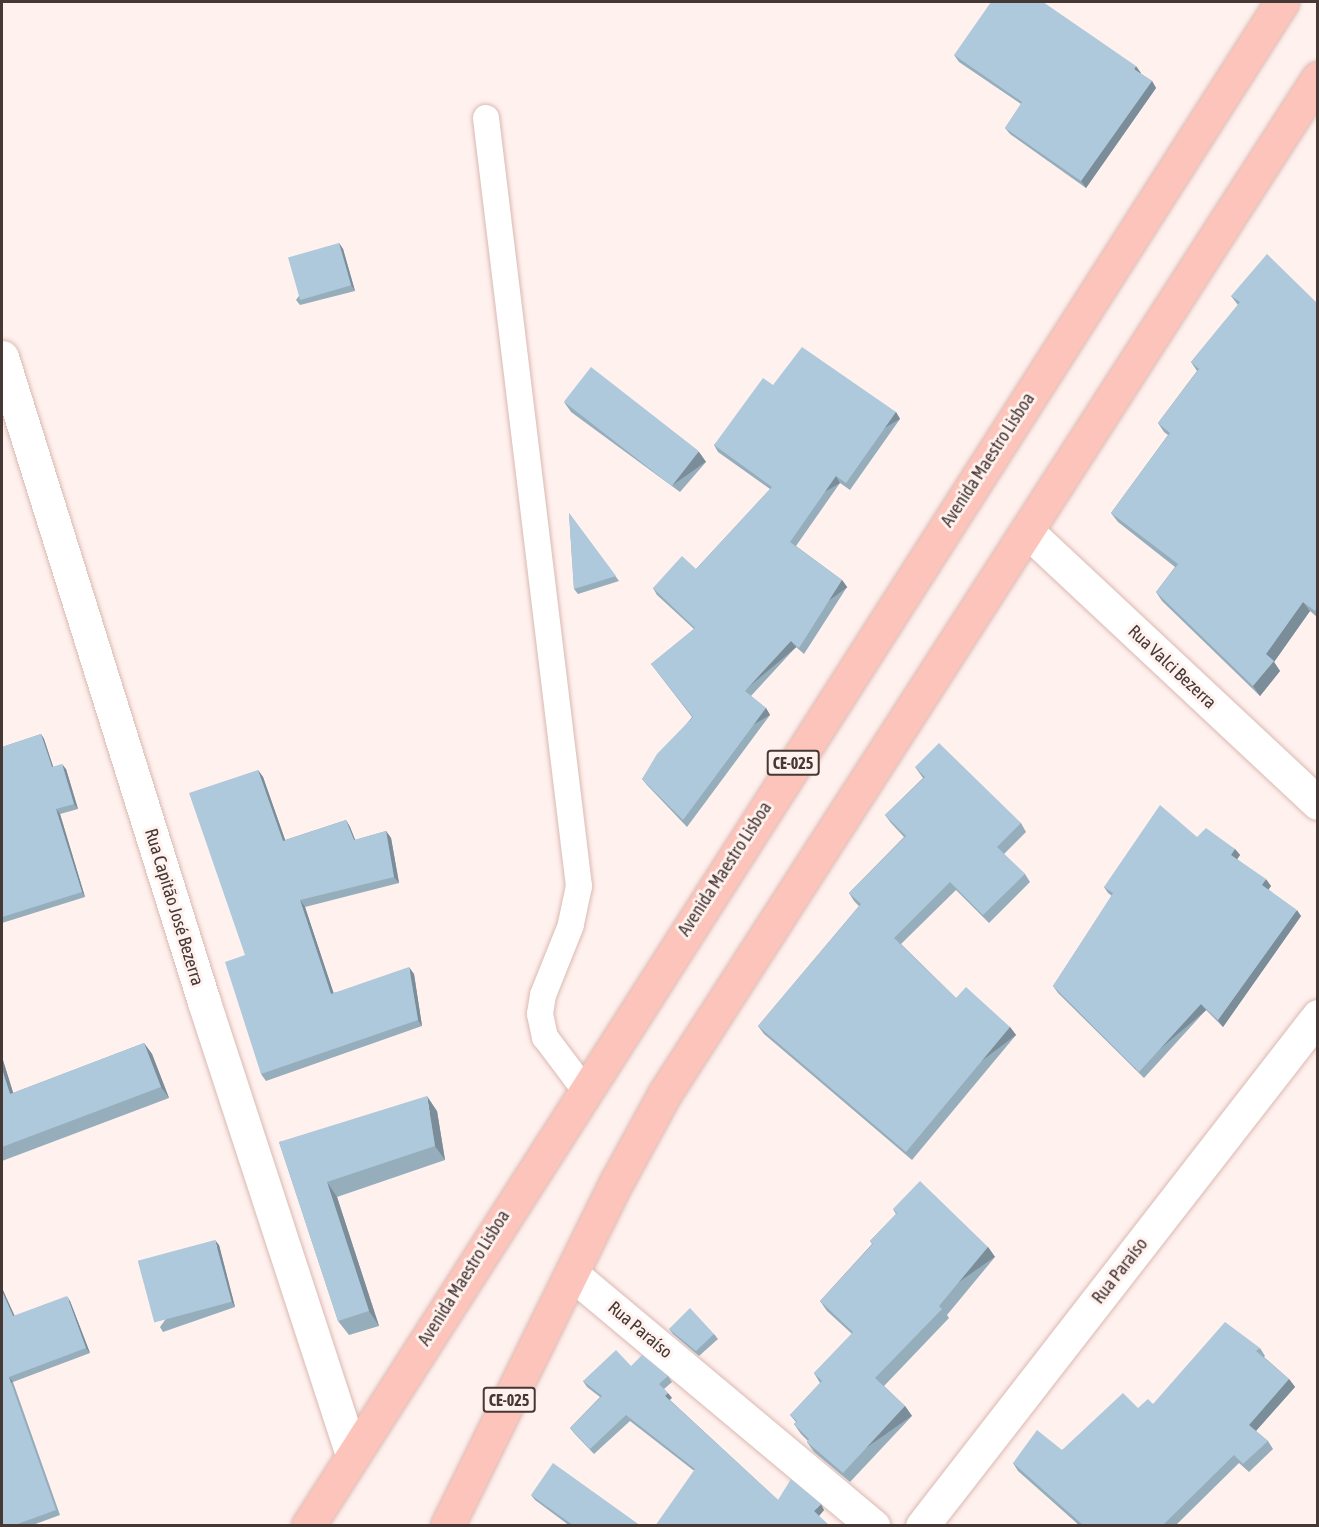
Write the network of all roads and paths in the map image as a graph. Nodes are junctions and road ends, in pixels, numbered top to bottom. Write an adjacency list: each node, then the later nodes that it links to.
1 (1282, 2): 8 (highway, Avenida Maestro Lisboa / CE-025)
2 (1317, 78): 5 (highway, CE-025)
3 (486, 117): 8 (lane)
4 (2, 357): 10 (street, Rua Capitão José Bezerra)
5 (1027, 531): 6 (street, Rua Valci Bezerra); 9 (highway, CE-025)
6 (1317, 803)
7 (1317, 1016): 14 (street, Rua Paraíso)
8 (584, 1089): 10 (highway, Avenida Maestro Lisboa / CE-025)
9 (572, 1274): 12 (highway, CE-025); 13 (street, Rua Paraíso)
10 (352, 1455): 11 (highway, Avenida Maestro Lisboa / CE-025)
11 (308, 1526)
12 (447, 1526)
13 (873, 1526)
14 (922, 1526)

